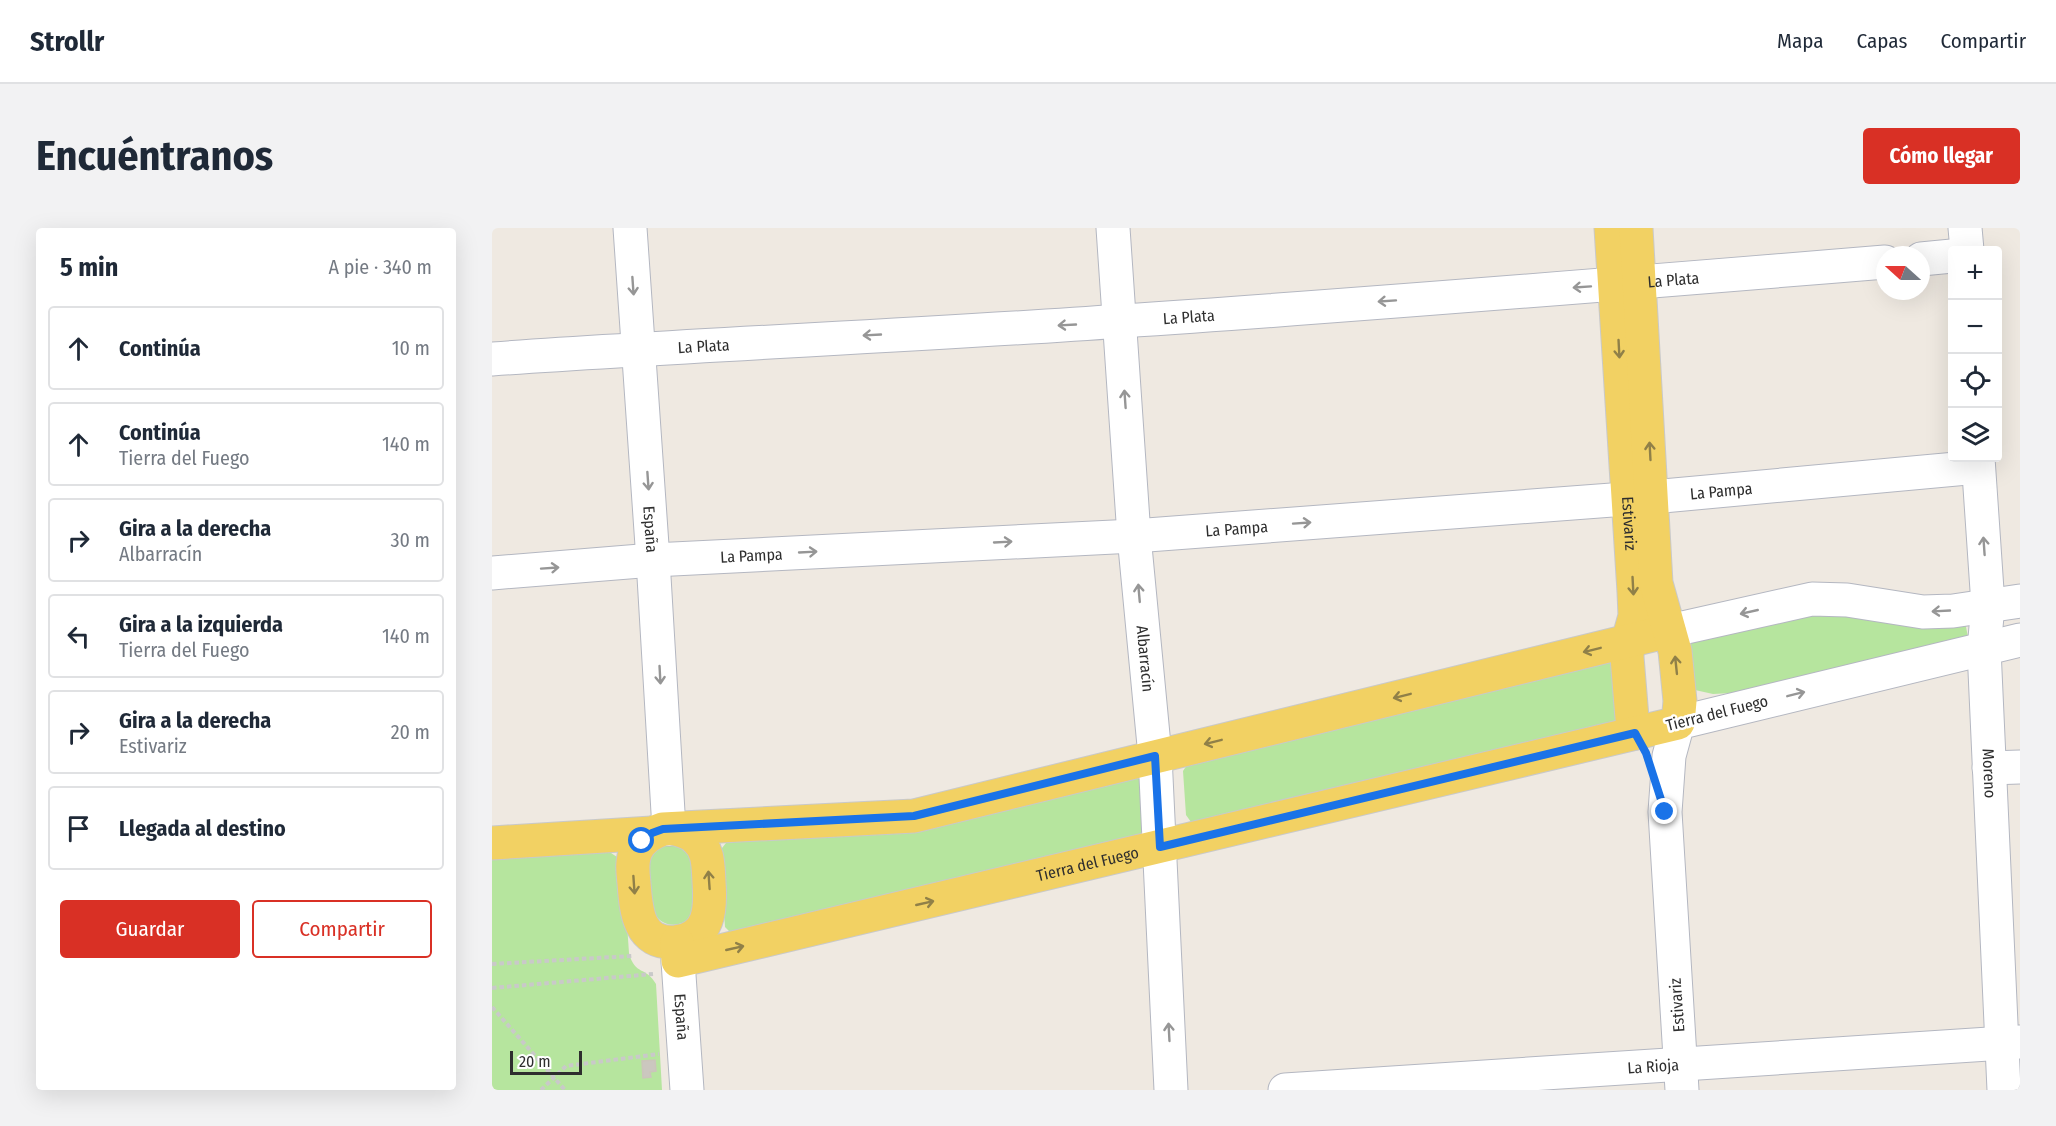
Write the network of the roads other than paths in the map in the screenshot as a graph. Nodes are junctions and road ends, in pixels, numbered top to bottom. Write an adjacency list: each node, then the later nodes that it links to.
1 (630, 228): 12 (street, España, one-way to 12)
2 (1113, 228): 11 (street, Albarracín)
3 (1611, 228): 10 (main road, Estivariz)
4 (1636, 228): 10 (main road, Estivariz)
5 (1965, 228): 6 (street)
6 (1966, 246)
7 (1948, 256): 8 (street)
8 (1930, 258)
9 (1876, 263): 10 (street, La Plata)
10 (1628, 284): 11 (street, La Plata, one-way to 11); 15 (main road, Estivariz)
11 (1119, 322): 12 (street, La Plata, one-way to 12); 16 (street, Albarracín, one-way to 11)
12 (637, 349): 13 (street, La Plata); 17 (street, España, one-way to 17)
13 (492, 359)
14 (1978, 462): 15 (street, La Pampa); 20 (street, Moreno, one-way to 14)
15 (1640, 498): 16 (street, La Pampa, one-way to 15); 21 (main road, Estivariz); 23 (main road, Estivariz, one-way to 23)
16 (1134, 536): 17 (street, La Pampa, one-way to 16); 27 (street, Albarracín, one-way to 16)
17 (653, 560): 18 (street, La Pampa, one-way to 17); 30 (street, España, one-way to 30)
18 (492, 573)
19 (2020, 600): 20 (street)
20 (1988, 604): 21 (street, one-way to 21); 24 (street, Moreno)
21 (1669, 631): 23 (main road); 25 (main road, Estivariz, one-way to 21)
22 (2020, 640): 24 (street, Tierra del Fuego)
23 (1628, 641): 26 (main road, Estivariz); 27 (main road, one-way to 27)
24 (1984, 649): 25 (street, Tierra del Fuego, one-way to 24); 28 (street, Moreno)
25 (1678, 723): 26 (main road, Tierra del Fuego); 29 (street, Estivariz)
26 (1635, 733): 29 (street, Estivariz); 32 (main road, Tierra del Fuego)
27 (1155, 756): 30 (main road); 32 (street, Albarracín)
28 (2005, 767): 34 (street, Moreno)
29 (1665, 812): 35 (street, Estivariz)
30 (666, 830): 31 (main road); 33 (main road, one-way to 33); 33 (main road, one-way to 30)
31 (492, 843)
32 (1160, 847): 33 (main road, Tierra del Fuego, one-way to 32); 37 (street, Albarracín, one-way to 32)
33 (678, 957): 36 (street, España)
34 (2010, 1042): 35 (street, La Rioja); 39 (street, Moreno)
35 (1682, 1078): 38 (street, La Rioja)
36 (687, 1090)
37 (1172, 1090)
38 (1286, 1090)
39 (2004, 1090)

